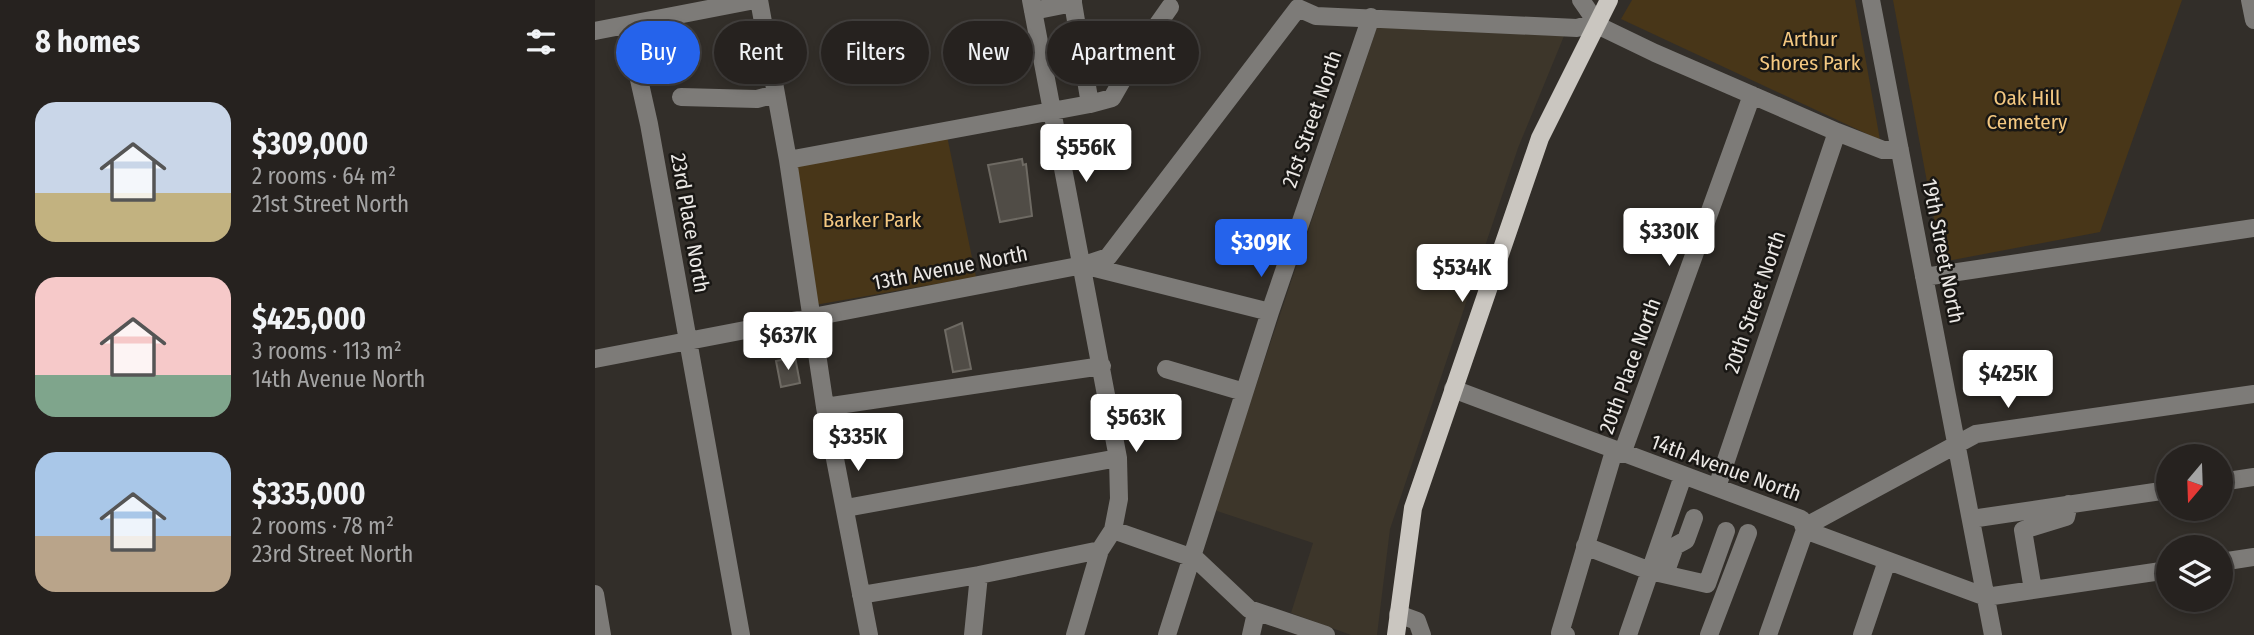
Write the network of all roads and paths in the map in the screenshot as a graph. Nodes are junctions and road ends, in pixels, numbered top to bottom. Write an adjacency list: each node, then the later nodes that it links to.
1 (757, 0): 12 (street); 17 (street)
2 (1581, 0): 13 (street)
3 (1609, 0): 13 (main road)
4 (1871, 0): 23 (street, 19th Street North)
5 (2250, 0): 11 (street)
6 (1073, 1): 8 (street); 20 (street)
7 (1298, 4): 10 (street); 26 (street)
8 (1032, 5): 21 (street)
9 (1170, 7): 20 (street)
10 (1371, 16): 13 (street); 28 (street, 21st Street North)
11 (2254, 20)
12 (652, 21)
13 (1596, 22): 19 (street); 34 (main road)
14 (616, 28): 15 (street)
15 (595, 31)
16 (640, 84): 30 (street, 23rd Place North)
17 (776, 94): 18 (street); 24 (street)
18 (681, 96)
19 (1752, 96): 22 (street); 39 (street, 20th Place North)
20 (1090, 104): 21 (street)
21 (1052, 111): 24 (street); 26 (street)
22 (1837, 132): 23 (street); 44 (street, 20th Street North)
23 (1900, 150): 27 (street, 19th Street North)
24 (788, 160): 29 (street)
25 (2254, 228): 27 (street)
26 (1083, 265): 28 (street, 13th Avenue North); 29 (street, 13th Avenue North); 32 (street)
27 (1924, 277): 38 (street, 19th Street North)
28 (1270, 312): 35 (street, 21st Street North)
29 (811, 317): 30 (street, 13th Avenue North); 37 (street)
30 (688, 341): 31 (street, 13th Avenue North); 70 (street, 23rd Place North)
31 (595, 359)
32 (1102, 366): 37 (street); 40 (street)
33 (1166, 369): 35 (street)
34 (1453, 389): 39 (street, 14th Avenue North); 68 (main road)
35 (1244, 392): 56 (street, 21st Street North)
36 (2254, 394): 38 (street, 14th Avenue North)
37 (825, 407): 47 (street)
38 (1957, 445): 49 (street, 19th Street North); 51 (street, 14th Avenue North)
39 (1618, 452): 41 (street, 14th Avenue North); 54 (street, 20th Place North)
40 (1118, 458): 47 (street); 50 (street)
41 (1683, 476): 44 (street, 14th Avenue North); 61 (street)
42 (2254, 477): 43 (street)
43 (2233, 480)
44 (1717, 487): 51 (street, 14th Avenue North)
45 (2156, 492): 46 (street)
46 (2069, 505): 49 (street); 63 (street)
47 (846, 508): 65 (street)
48 (1694, 518): 61 (street)
49 (1971, 519): 66 (street, 19th Street North)
50 (1113, 530): 55 (street); 56 (street)
51 (1805, 530): 59 (street); 82 (street)
52 (1726, 531): 61 (street)
53 (1748, 533): 81 (street)
54 (1585, 546): 61 (street); 79 (street, 20th Place North)
55 (1100, 550): 62 (street); 73 (street)
56 (1190, 555): 67 (street); 74 (street, 21st Street North)
57 (2254, 557): 58 (street)
58 (2233, 560)
59 (1887, 561): 66 (street); 83 (street)
60 (2156, 572): 63 (street)
61 (1657, 573): 80 (street)
62 (979, 575): 65 (street); 72 (street)
63 (2033, 590): 66 (street)
64 (595, 594): 69 (street)
65 (861, 595): 71 (street)
66 (1986, 597): 84 (street, 19th Street North)
67 (1257, 613): 75 (street); 76 (street)
68 (1398, 614): 77 (main road); 78 (street)
69 (603, 635)
70 (741, 635)
71 (869, 635)
72 (973, 635)
73 (1075, 635)
74 (1167, 635)
75 (1251, 635)
76 (1326, 635)
77 (1396, 635)
78 (1422, 635)
79 (1566, 635)
80 (1628, 635)
81 (1709, 635)
82 (1768, 635)
83 (1862, 635)
84 (1993, 635)

